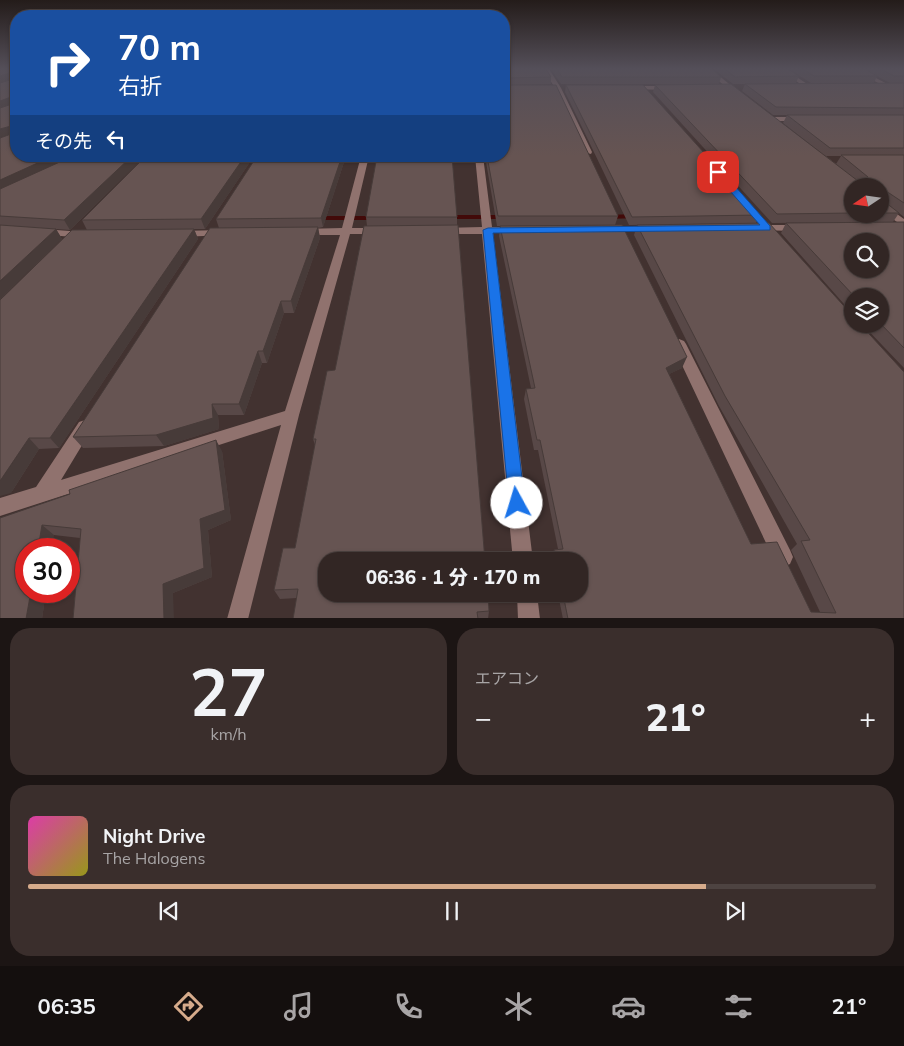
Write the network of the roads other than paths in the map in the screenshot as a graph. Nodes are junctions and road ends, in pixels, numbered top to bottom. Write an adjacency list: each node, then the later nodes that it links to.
1 (563, 98): 6 (street)
2 (809, 119): 3 (street)
3 (778, 125)
4 (364, 162): 23 (street)
5 (480, 162): 17 (street)
6 (595, 168)
7 (616, 212): 15 (street)
8 (889, 214): 11 (street)
9 (219, 218): 24 (street)
10 (88, 222): 28 (street)
11 (901, 226)
12 (748, 228): 13 (street)
13 (806, 228)
14 (595, 229): 15 (street)
15 (624, 229): 16 (street); 29 (street)
16 (662, 229)
17 (488, 230): 18 (street); 21 (street); 36 (street)
18 (527, 230)
19 (28, 231): 28 (street)
20 (393, 231): 23 (street)
21 (431, 231)
22 (288, 232): 23 (street)
23 (346, 232): 32 (street)
24 (209, 233): 25 (street); 26 (street); 30 (street)
25 (239, 233)
26 (171, 234)
27 (94, 235): 28 (street)
28 (72, 238)
29 (632, 247)
30 (199, 250)
31 (675, 335): 37 (street)
32 (291, 415): 34 (street); 39 (street)
33 (91, 417): 34 (street)
34 (43, 492): 35 (street)
35 (0, 507)
36 (522, 552)
37 (787, 565)
38 (528, 602): 40 (street)
39 (237, 618)
40 (529, 618)

